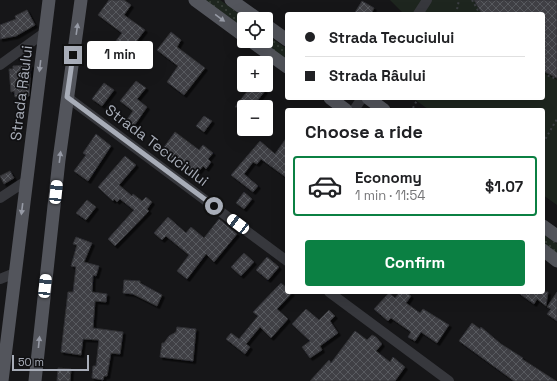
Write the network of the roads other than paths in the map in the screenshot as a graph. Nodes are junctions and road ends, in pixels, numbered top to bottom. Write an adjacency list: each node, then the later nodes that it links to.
1 (49, 0): 10 (main road, Strada Râului)
2 (81, 0): 15 (main road, one-way to 2)
3 (195, 0): 9 (main road, one-way to 9)
4 (231, 0): 6 (main road)
5 (427, 0): 7 (street)
6 (248, 12)
7 (419, 12)
8 (273, 30): 11 (main road)
9 (237, 31)
10 (44, 33): 13 (street); 20 (main road, Strada Râului, one-way to 20)
11 (285, 39)
12 (261, 48): 14 (main road)
13 (0, 65)
14 (285, 66)
15 (67, 97): 25 (street, Strada Tecuciului); 31 (main road, one-way to 15)
16 (333, 100): 18 (main road)
17 (371, 100): 19 (main road)
18 (343, 108)
19 (381, 108)
20 (26, 181): 21 (street); 27 (main road, Strada Râului, one-way to 27)
21 (0, 198)
22 (545, 227): 23 (main road)
23 (557, 236)
24 (545, 252): 26 (main road)
25 (285, 259)
26 (557, 261)
27 (15, 273): 28 (street); 30 (main road, Strada Râului)
28 (0, 279)
29 (332, 294): 32 (street)
30 (2, 381)
31 (35, 381)
32 (449, 381)

